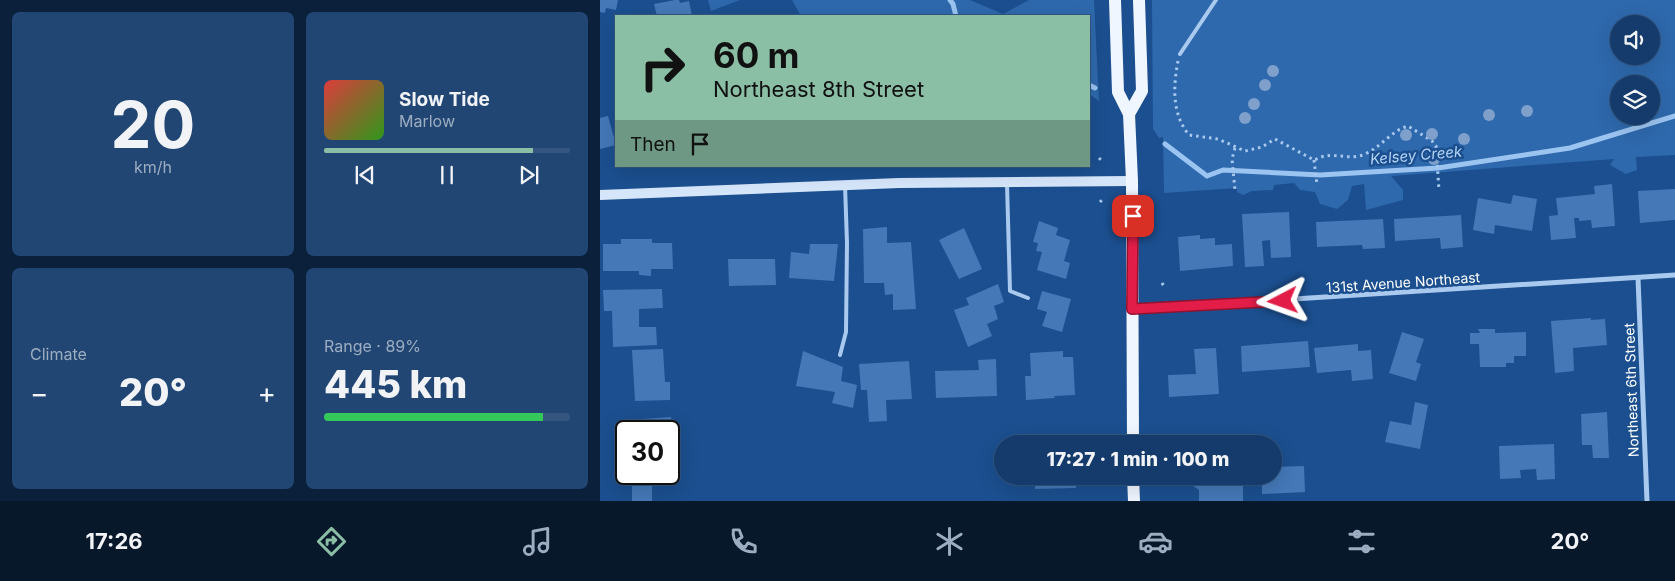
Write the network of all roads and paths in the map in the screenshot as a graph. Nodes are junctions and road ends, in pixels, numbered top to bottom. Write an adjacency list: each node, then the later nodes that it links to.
1 (1115, 0): 5 (main road)
2 (1139, 0): 5 (main road)
3 (1216, 0): 4 (lane)
4 (1180, 54): 6 (path)
5 (1129, 114): 8 (main road)
6 (1234, 148): 7 (path); 12 (path)
7 (1315, 161): 11 (path); 13 (path)
8 (1132, 181): 9 (street); 20 (main road)
9 (1007, 182): 10 (street); 19 (lane)
10 (844, 185): 14 (street); 21 (lane)
11 (1317, 185)
12 (1235, 190)
13 (1439, 190)
14 (600, 195)
15 (1675, 275): 16 (street, 131st Avenue Northeast)
16 (1638, 278): 20 (street, 131st Avenue Northeast); 25 (street, Northeast 6th Street)
17 (1162, 283): 18 (path)
18 (1165, 288)
19 (1028, 298)
20 (1132, 309): 22 (main road)
21 (840, 355)
22 (1133, 435)
23 (1133, 485): 24 (main road)
24 (1134, 501)
25 (1647, 501)

